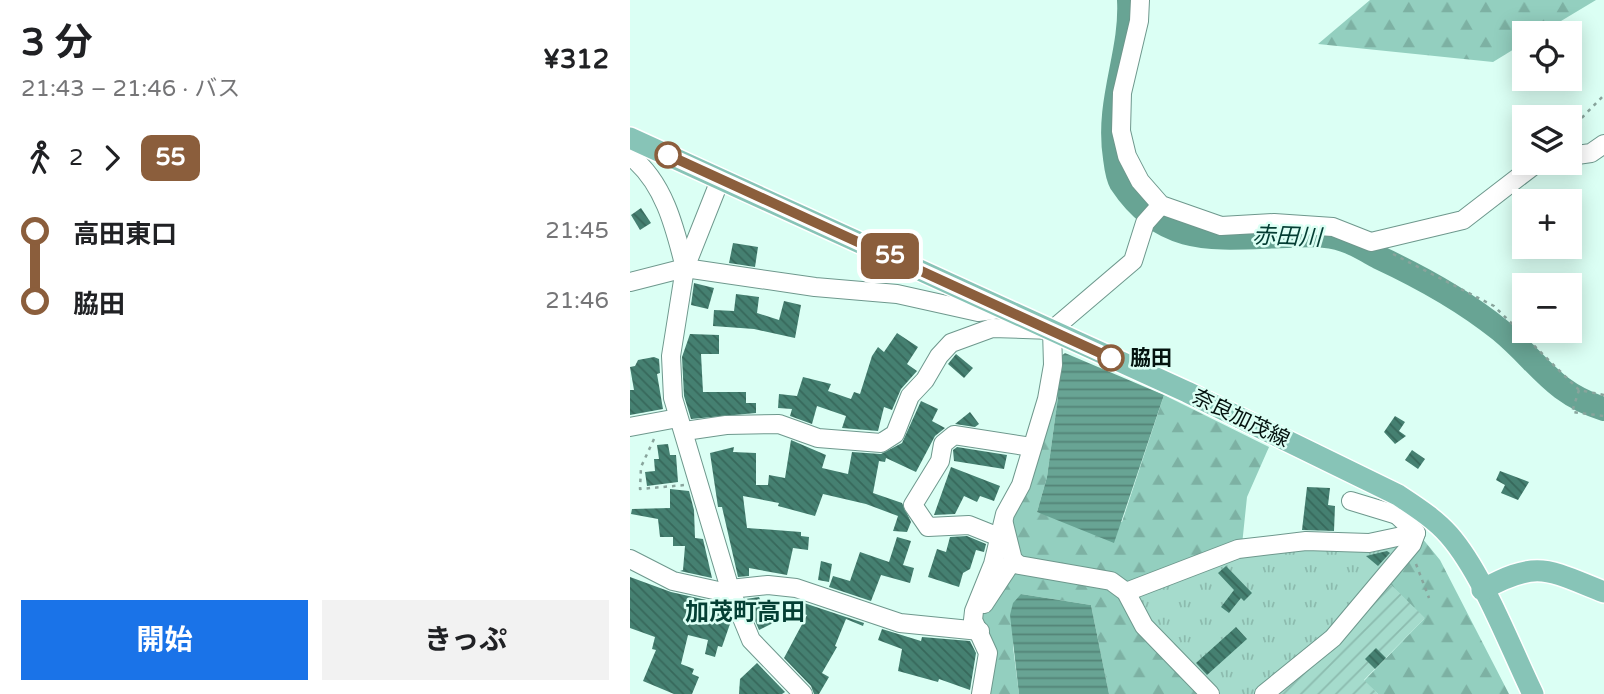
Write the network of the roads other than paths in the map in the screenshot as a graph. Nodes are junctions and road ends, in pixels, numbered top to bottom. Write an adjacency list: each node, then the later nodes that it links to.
1 (1140, 0): 8 (street)
2 (630, 138): 7 (main road, 奈良加茂線)
3 (1604, 144): 4 (street)
4 (1582, 154)
5 (630, 156): 9 (street)
6 (1521, 175): 8 (street)
7 (720, 180): 9 (street); 11 (main road, 奈良加茂線)
8 (1161, 205): 12 (street)
9 (685, 268): 10 (street); 11 (street); 13 (street)
10 (630, 282)
11 (1000, 309): 12 (main road, 奈良加茂線)
12 (1052, 330): 13 (street); 15 (street); 17 (main road, 奈良加茂線)
13 (681, 425): 14 (street); 23 (street)
14 (630, 427)
15 (1031, 447): 18 (street); 18 (street)
16 (1351, 501): 17 (street)
17 (1397, 505): 19 (street); 22 (main road, 奈良加茂線)
18 (1001, 530): 21 (street); 26 (street)
19 (1412, 541): 24 (street); 30 (street)
20 (630, 559): 23 (street)
21 (1013, 560): 24 (street); 26 (street)
22 (1482, 590): 25 (main road); 31 (main road, 奈良加茂線)
23 (731, 591): 26 (street); 27 (street)
24 (1126, 592): 29 (street)
25 (1604, 592)
26 (976, 625): 28 (street)
27 (803, 694)
28 (981, 694)
29 (1210, 694)
30 (1264, 694)
31 (1533, 694)

